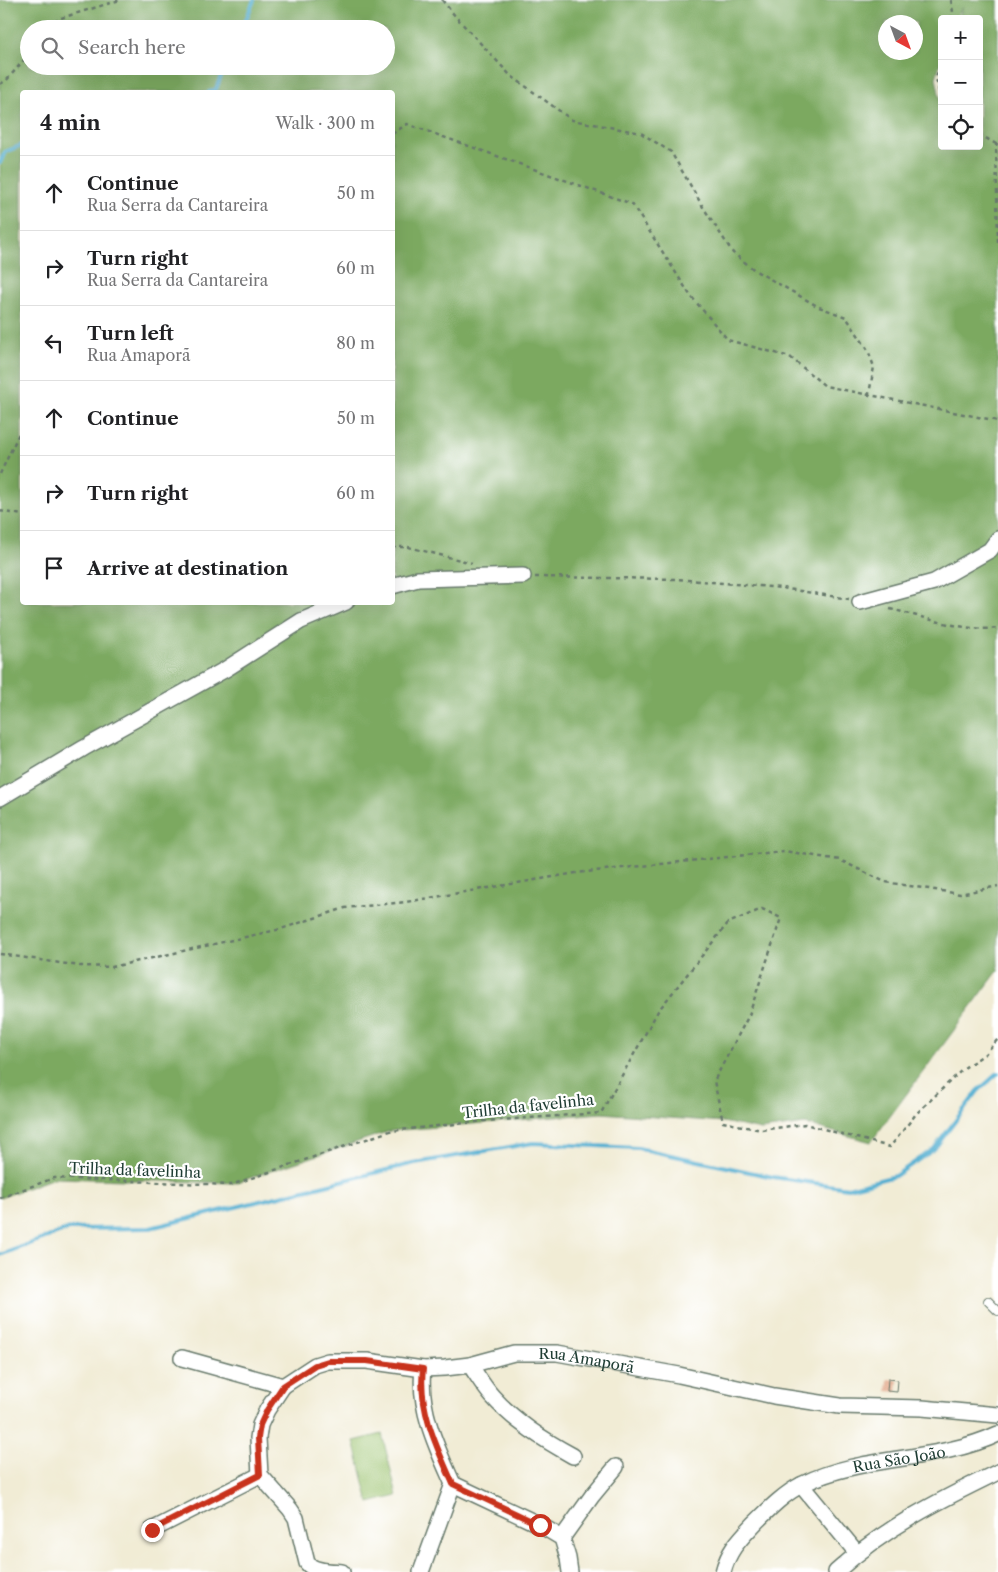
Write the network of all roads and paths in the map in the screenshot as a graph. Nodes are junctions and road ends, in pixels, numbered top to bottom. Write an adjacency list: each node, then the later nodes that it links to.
1 (120, 0): 5 (path)
2 (442, 0): 14 (path)
3 (951, 0): 4 (path)
4 (952, 15)
5 (57, 20)
6 (20, 65): 8 (path)
7 (938, 71): 9 (path)
8 (0, 84)
9 (938, 87)
10 (395, 132): 14 (path)
11 (983, 136): 12 (path)
12 (997, 144): 13 (path)
13 (998, 243)
14 (868, 394): 15 (path)
15 (998, 421)
16 (20, 430): 17 (path)
17 (0, 474)
18 (0, 511): 19 (path)
19 (20, 514)
20 (998, 539): 25 (street)
21 (395, 547): 22 (path)
22 (475, 564)
23 (523, 576): 24 (street); 25 (path)
24 (395, 585)
25 (860, 602)
26 (339, 605): 29 (street)
27 (888, 608): 28 (path)
28 (998, 628)
29 (0, 798)
30 (998, 886): 31 (path)
31 (0, 954)
32 (998, 1039): 33 (path, Trilha da favelinha)
33 (0, 1198)
34 (988, 1301): 35 (lane)
35 (998, 1311)
36 (182, 1358): 39 (street)
37 (470, 1365): 38 (street, Rua Amaporã); 40 (street, Rua Amaporã); 42 (street)
38 (423, 1369): 39 (street, Rua Amaporã); 46 (street)
39 (283, 1386): 45 (street)
40 (998, 1415)
41 (998, 1434): 47 (street, Rua São João)
42 (574, 1456)
43 (616, 1467): 49 (street)
44 (998, 1472): 50 (street)
45 (260, 1475): 48 (street); 51 (street)
46 (453, 1484): 49 (street); 52 (street)
47 (802, 1485): 50 (street); 54 (street, Rua São João)
48 (152, 1530)
49 (562, 1538): 53 (street)
50 (857, 1553): 55 (street)
51 (342, 1572)
52 (422, 1572)
53 (570, 1572)
54 (724, 1572)
55 (836, 1572)

